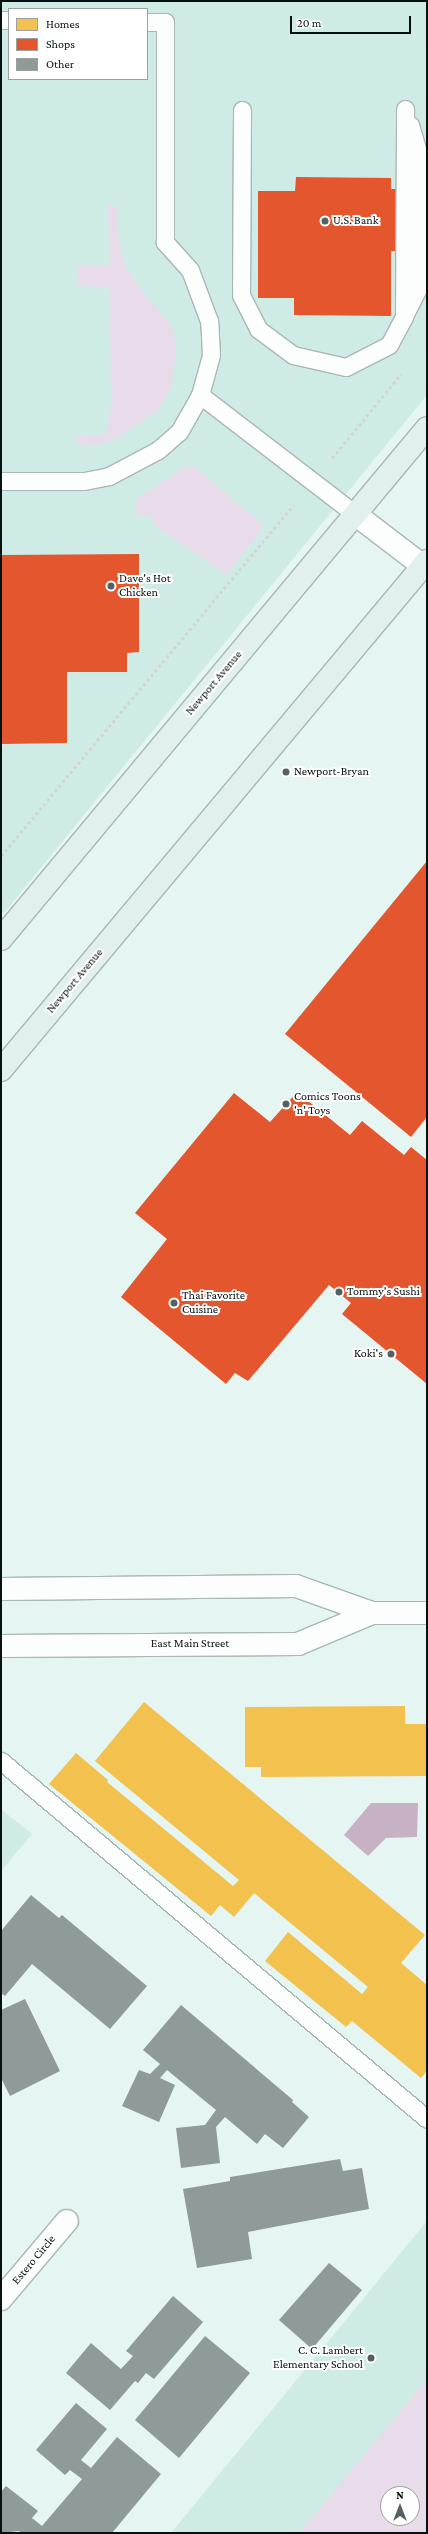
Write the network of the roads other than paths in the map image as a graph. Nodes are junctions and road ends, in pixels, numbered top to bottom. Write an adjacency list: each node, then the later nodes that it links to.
1 (148, 22): 4 (lane)
2 (405, 109): 3 (lane)
3 (242, 110)
4 (200, 396): 6 (lane); 7 (lane)
5 (427, 428): 7 (main road, Newport Avenue)
6 (1, 481)
7 (356, 514): 8 (main road); 9 (main road, Newport Avenue)
8 (426, 566): 10 (main road, Newport Avenue)
9 (1, 939)
10 (1, 1070)
11 (1, 1589): 12 (main road, East Main Street)
12 (372, 1613): 13 (main road, East Main Street); 14 (main road, East Main Street)
13 (427, 1613)
14 (1, 1646)
15 (1, 1761): 16 (lane)
16 (427, 2119)
17 (67, 2221): 18 (main road, Estero Circle)
18 (1, 2299)

